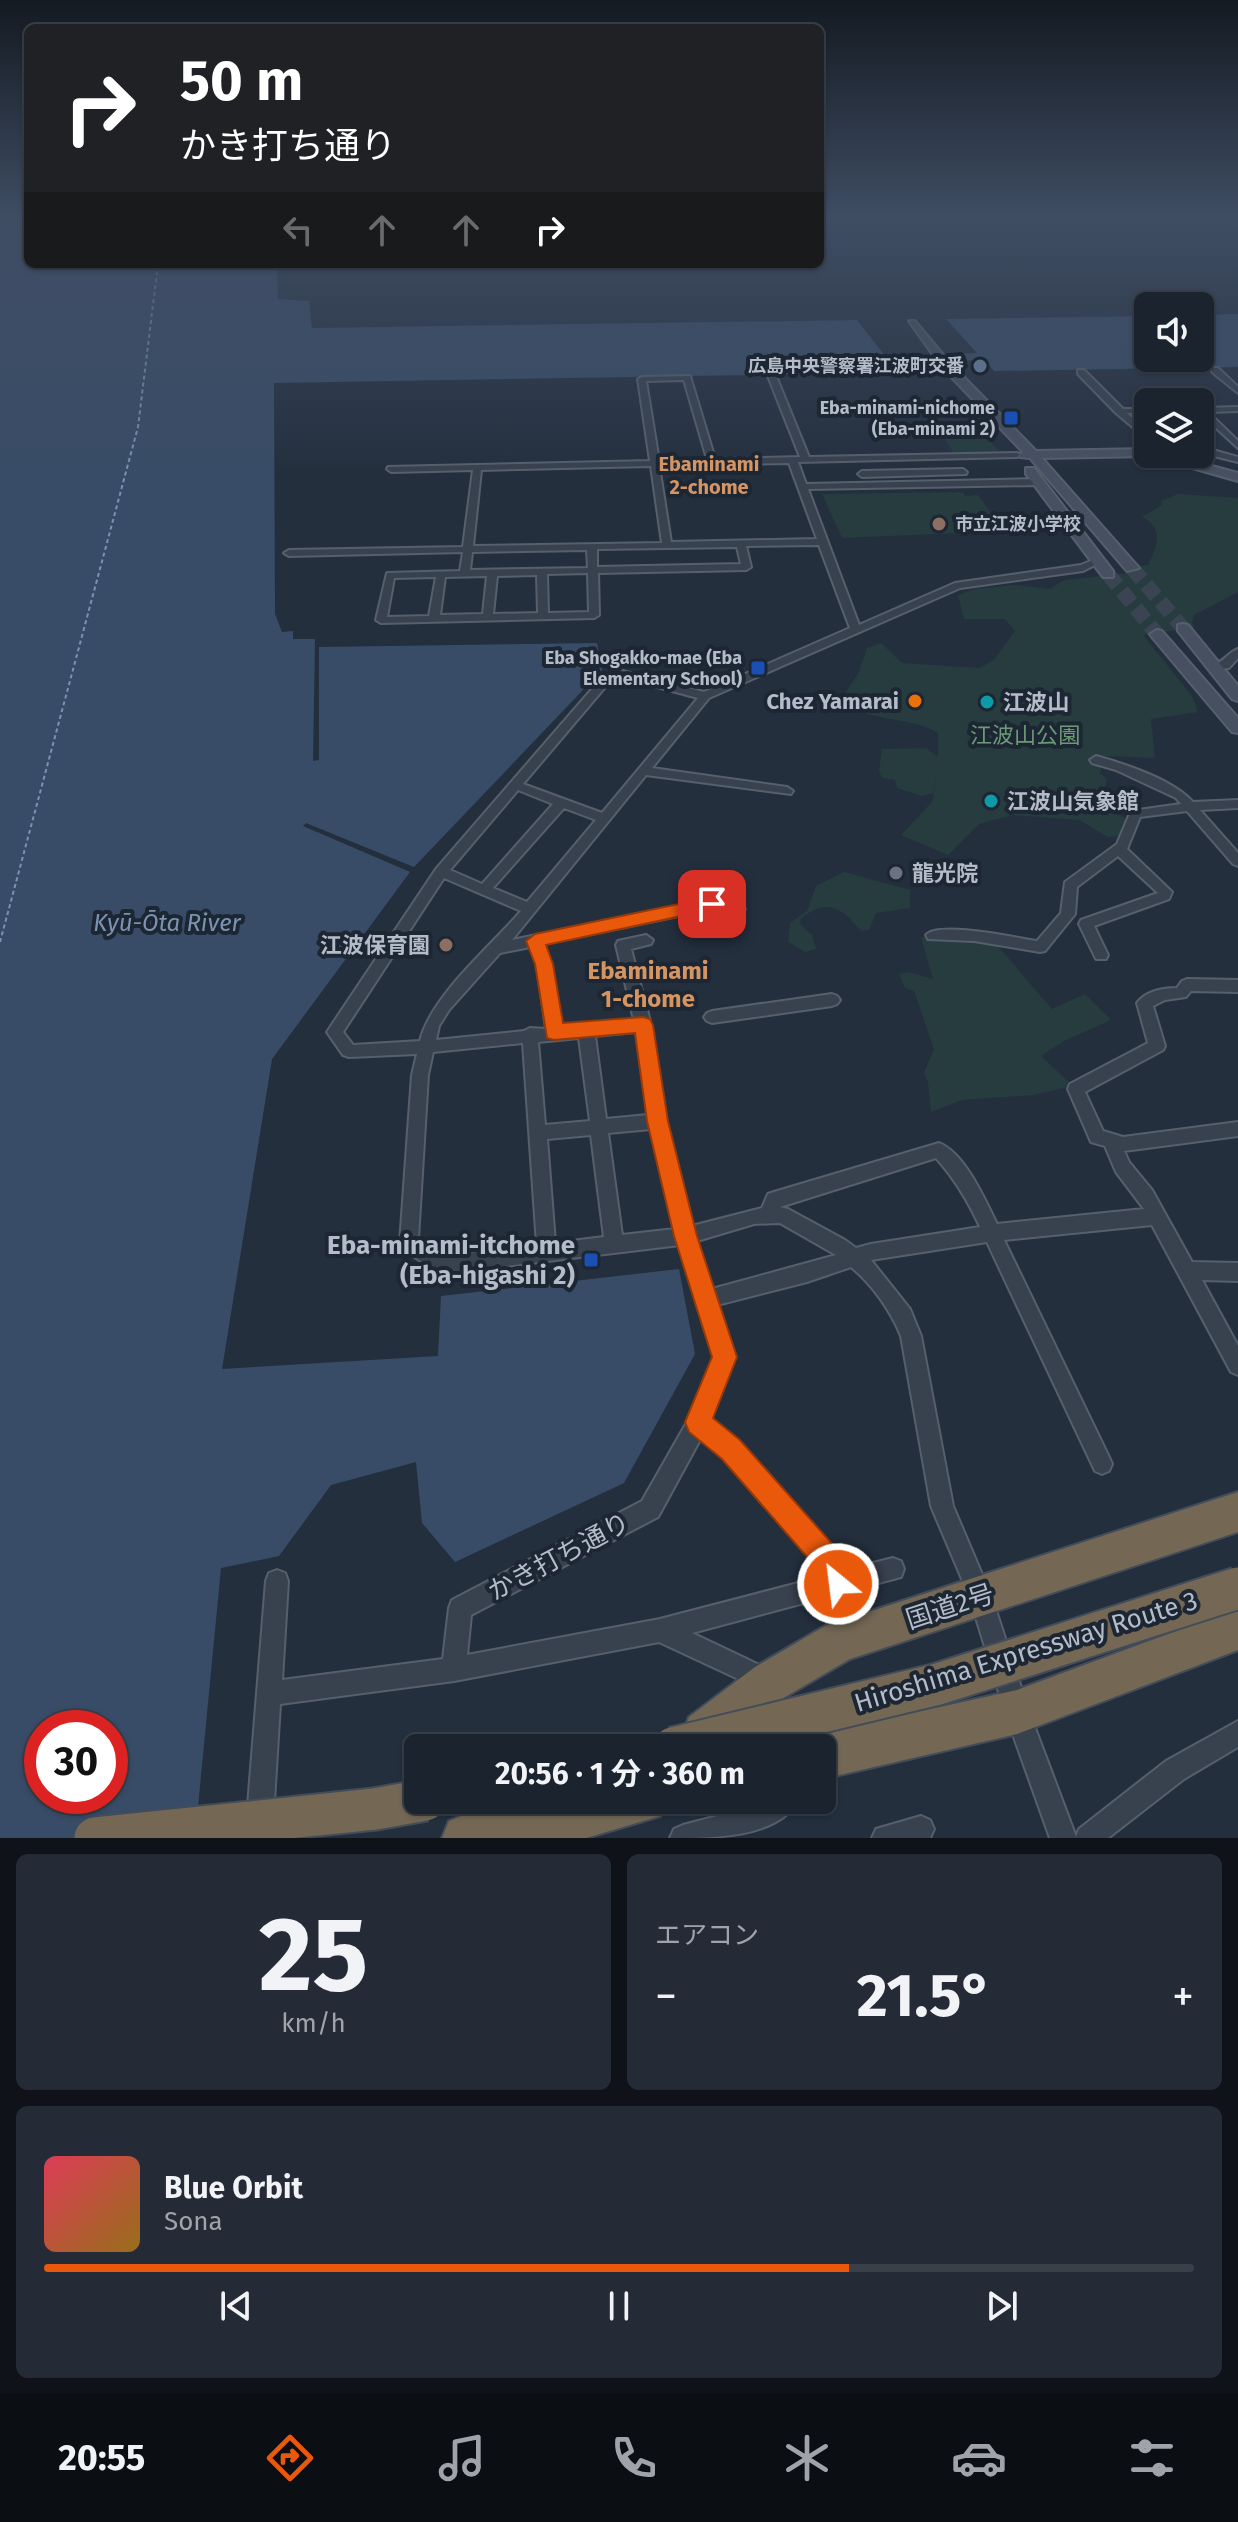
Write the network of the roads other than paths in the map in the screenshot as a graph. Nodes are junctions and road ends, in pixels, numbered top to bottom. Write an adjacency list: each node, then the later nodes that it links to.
1 (912, 323): 2 (street)
2 (942, 360): 20 (street); 21 (street)
3 (1215, 370): 6 (street)
4 (1081, 372): 11 (street)
5 (772, 376): 26 (street)
6 (1224, 378): 7 (street); 8 (street)
7 (1238, 378)
8 (1238, 391)
9 (1234, 409): 10 (street); 13 (street)
10 (1214, 410)
11 (1119, 411): 12 (street); 15 (street)
12 (1134, 412)
13 (1238, 417)
14 (1214, 424): 16 (street)
15 (1134, 425)
16 (1238, 448): 17 (street)
17 (1214, 449)
18 (1134, 453): 21 (street)
19 (1214, 453): 24 (street)
20 (1017, 455): 21 (street); 22 (street); 36 (street)
21 (1033, 455): 48 (street)
22 (954, 458): 23 (street); 33 (street)
23 (855, 460): 27 (street); 34 (street)
24 (1238, 460)
25 (793, 461): 26 (street); 28 (street); 40 (street)
26 (806, 461): 27 (street)
27 (826, 461): 38 (street)
28 (712, 463): 29 (street); 29 (street)
29 (655, 464): 30 (street); 43 (street)
30 (477, 468): 32 (street); 45 (street)
31 (1206, 468): 35 (street)
32 (391, 469)
33 (963, 472): 34 (street); 37 (street)
34 (862, 474): 39 (street)
35 (1238, 477)
36 (1038, 482): 37 (street); 47 (street)
37 (970, 483): 39 (street)
38 (837, 486): 39 (street); 40 (street)
39 (867, 486)
40 (803, 487): 41 (street)
41 (823, 542): 42 (street); 57 (street)
42 (741, 543): 43 (street); 49 (street)
43 (667, 544): 44 (street)
44 (592, 546): 45 (street); 49 (street)
45 (468, 548): 46 (street); 51 (street)
46 (289, 553)
47 (1103, 567): 57 (street)
48 (1132, 568)
49 (593, 570): 50 (street); 54 (street)
50 (542, 572): 52 (street); 54 (street)
51 (465, 573): 52 (street); 53 (street)
52 (492, 573): 55 (street)
53 (441, 574): 56 (street); 56 (street)
54 (543, 616): 55 (street)
55 (488, 617): 56 (street)
56 (434, 619)
57 (855, 628): 62 (street)
58 (1183, 628): 61 (street)
59 (1157, 634): 64 (street)
60 (1238, 652): 61 (street)
61 (1215, 668): 63 (street)
62 (705, 696): 66 (street); 67 (street)
63 (1238, 696)
64 (1238, 728)
65 (1096, 760): 71 (street)
66 (643, 771): 68 (street); 72 (street)
67 (515, 785): 69 (street); 75 (street)
68 (787, 791)
69 (562, 802): 72 (street); 76 (street)
70 (1238, 804): 71 (street)
71 (1192, 806): 73 (street); 74 (street)
72 (605, 819): 77 (street)
73 (1119, 849): 79 (street); 83 (street)
74 (1238, 861)
75 (441, 872): 76 (street); 91 (street)
76 (484, 890): 77 (street)
77 (530, 909): 82 (street)
78 (738, 909): 81 (street)
79 (933, 935)
80 (646, 940): 87 (street, かき打ち通り)
81 (535, 941): 82 (street); 89 (street)
82 (496, 949): 91 (street)
83 (1101, 955)
84 (1238, 986): 96 (street)
85 (832, 1000): 86 (street)
86 (712, 1017)
87 (643, 1025): 88 (street); 92 (street, かき打ち通り)
88 (586, 1029): 89 (street); 93 (street)
89 (554, 1032): 90 (street)
90 (530, 1034): 91 (street); 95 (street)
91 (425, 1047): 102 (street)
92 (657, 1121): 93 (street); 100 (street, かき打ち通り)
93 (599, 1127): 95 (street); 101 (street)
94 (1238, 1129): 96 (street)
95 (538, 1133): 102 (street)
96 (1111, 1141): 98 (street)
97 (767, 1216): 99 (street); 100 (street); 103 (street)
98 (1157, 1216): 99 (street); 104 (street)
99 (992, 1233): 103 (street); 109 (street)
100 (686, 1236): 101 (street); 106 (street, かき打ち通り)
101 (614, 1244): 102 (street)
102 (547, 1252)
103 (852, 1257): 106 (street); 115 (street)
104 (1187, 1271): 105 (street); 107 (street)
105 (1238, 1272)
106 (707, 1299): 108 (street, かき打ち通り)
107 (1238, 1365)
108 (698, 1422): 113 (street); 118 (street, かき打ち通り)
109 (1102, 1464)
110 (1238, 1512): 115 (highway, 国道2号)
111 (893, 1569): 113 (street)
112 (277, 1581): 120 (street)
113 (838, 1584): 117 (street)
114 (1238, 1588): 124 (highway, Hiroshima Expressway Route 3, bridge)
115 (981, 1598): 119 (highway, 国道2号); 121 (street)
116 (1238, 1629): 121 (highway)
117 (660, 1630): 118 (street); 119 (street)
118 (454, 1669): 120 (street)
119 (770, 1682): 123 (highway, 国道2号)
120 (268, 1694): 131 (street)
121 (1017, 1712): 125 (highway); 135 (street)
122 (1238, 1733): 136 (street)
123 (705, 1734)
124 (731, 1734)
125 (836, 1753)
126 (404, 1804): 130 (highway, bridge)
127 (578, 1814): 132 (highway)
128 (774, 1814): 133 (street)
129 (921, 1829): 134 (street)
130 (95, 1838)
131 (259, 1838)
132 (466, 1838)
133 (683, 1838)
134 (885, 1838)
135 (1063, 1838)
136 (1088, 1838)

